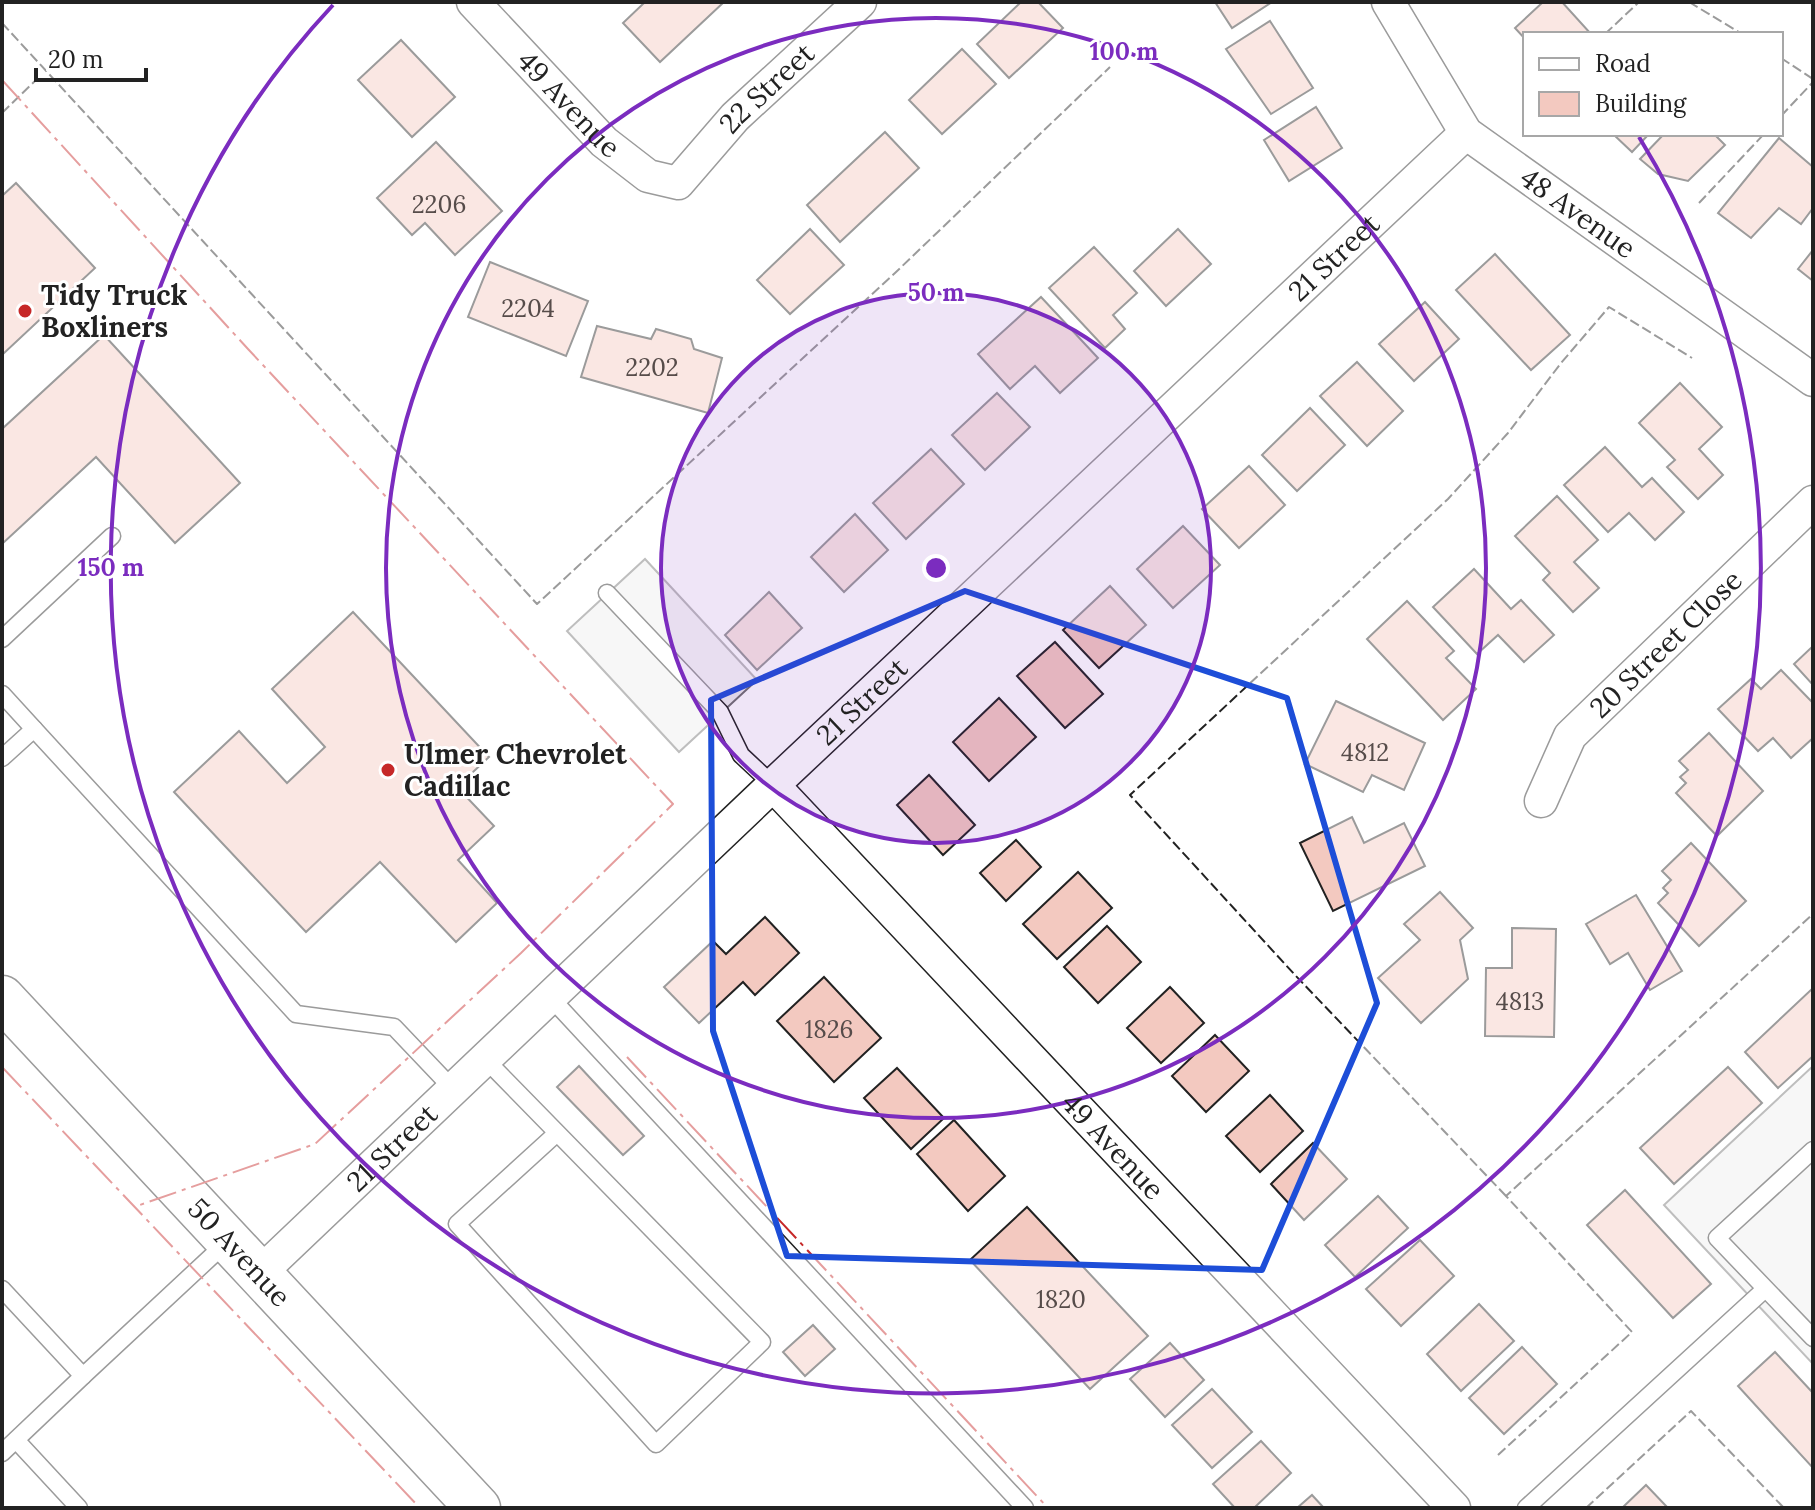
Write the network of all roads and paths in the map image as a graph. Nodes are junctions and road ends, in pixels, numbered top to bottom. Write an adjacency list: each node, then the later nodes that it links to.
1 (473, 2): 5 (street, 49 Avenue)
2 (860, 2): 5 (street, 22 Street)
3 (1388, 2): 4 (street, 48 Avenue)
4 (1466, 133): 6 (street, 48 Avenue); 14 (street, 21 Street)
5 (678, 183)
6 (1813, 380)
7 (1813, 502): 15 (street, 20 Street Close)
8 (112, 536): 10 (lane)
9 (607, 593): 14 (lane)
10 (2, 639)
11 (2, 694): 12 (lane)
12 (34, 729): 13 (lane); 19 (lane)
13 (2, 758)
14 (773, 785): 16 (street, 21 Street); 33 (street, 49 Avenue)
15 (1541, 801)
16 (550, 997): 18 (street, 21 Street); 32 (lane)
17 (2, 998): 22 (main road, 50 Avenue)
18 (485, 1059): 19 (street, 21 Street); 20 (lane)
19 (453, 1089): 23 (street, 21 Street)
20 (557, 1133): 20 (lane)
21 (1813, 1150): 25 (lane)
22 (229, 1240): 23 (main road, 50 Avenue); 27 (lane)
23 (260, 1273): 31 (main road, 50 Avenue)
24 (2, 1289): 27 (lane)
25 (1764, 1290): 26 (lane); 34 (lane)
26 (1813, 1338)
27 (83, 1376): 28 (lane)
28 (16, 1440): 29 (lane); 30 (lane)
29 (2, 1453)
30 (79, 1508)
31 (478, 1508)
32 (1025, 1508)
33 (1454, 1508)
34 (1526, 1508)

